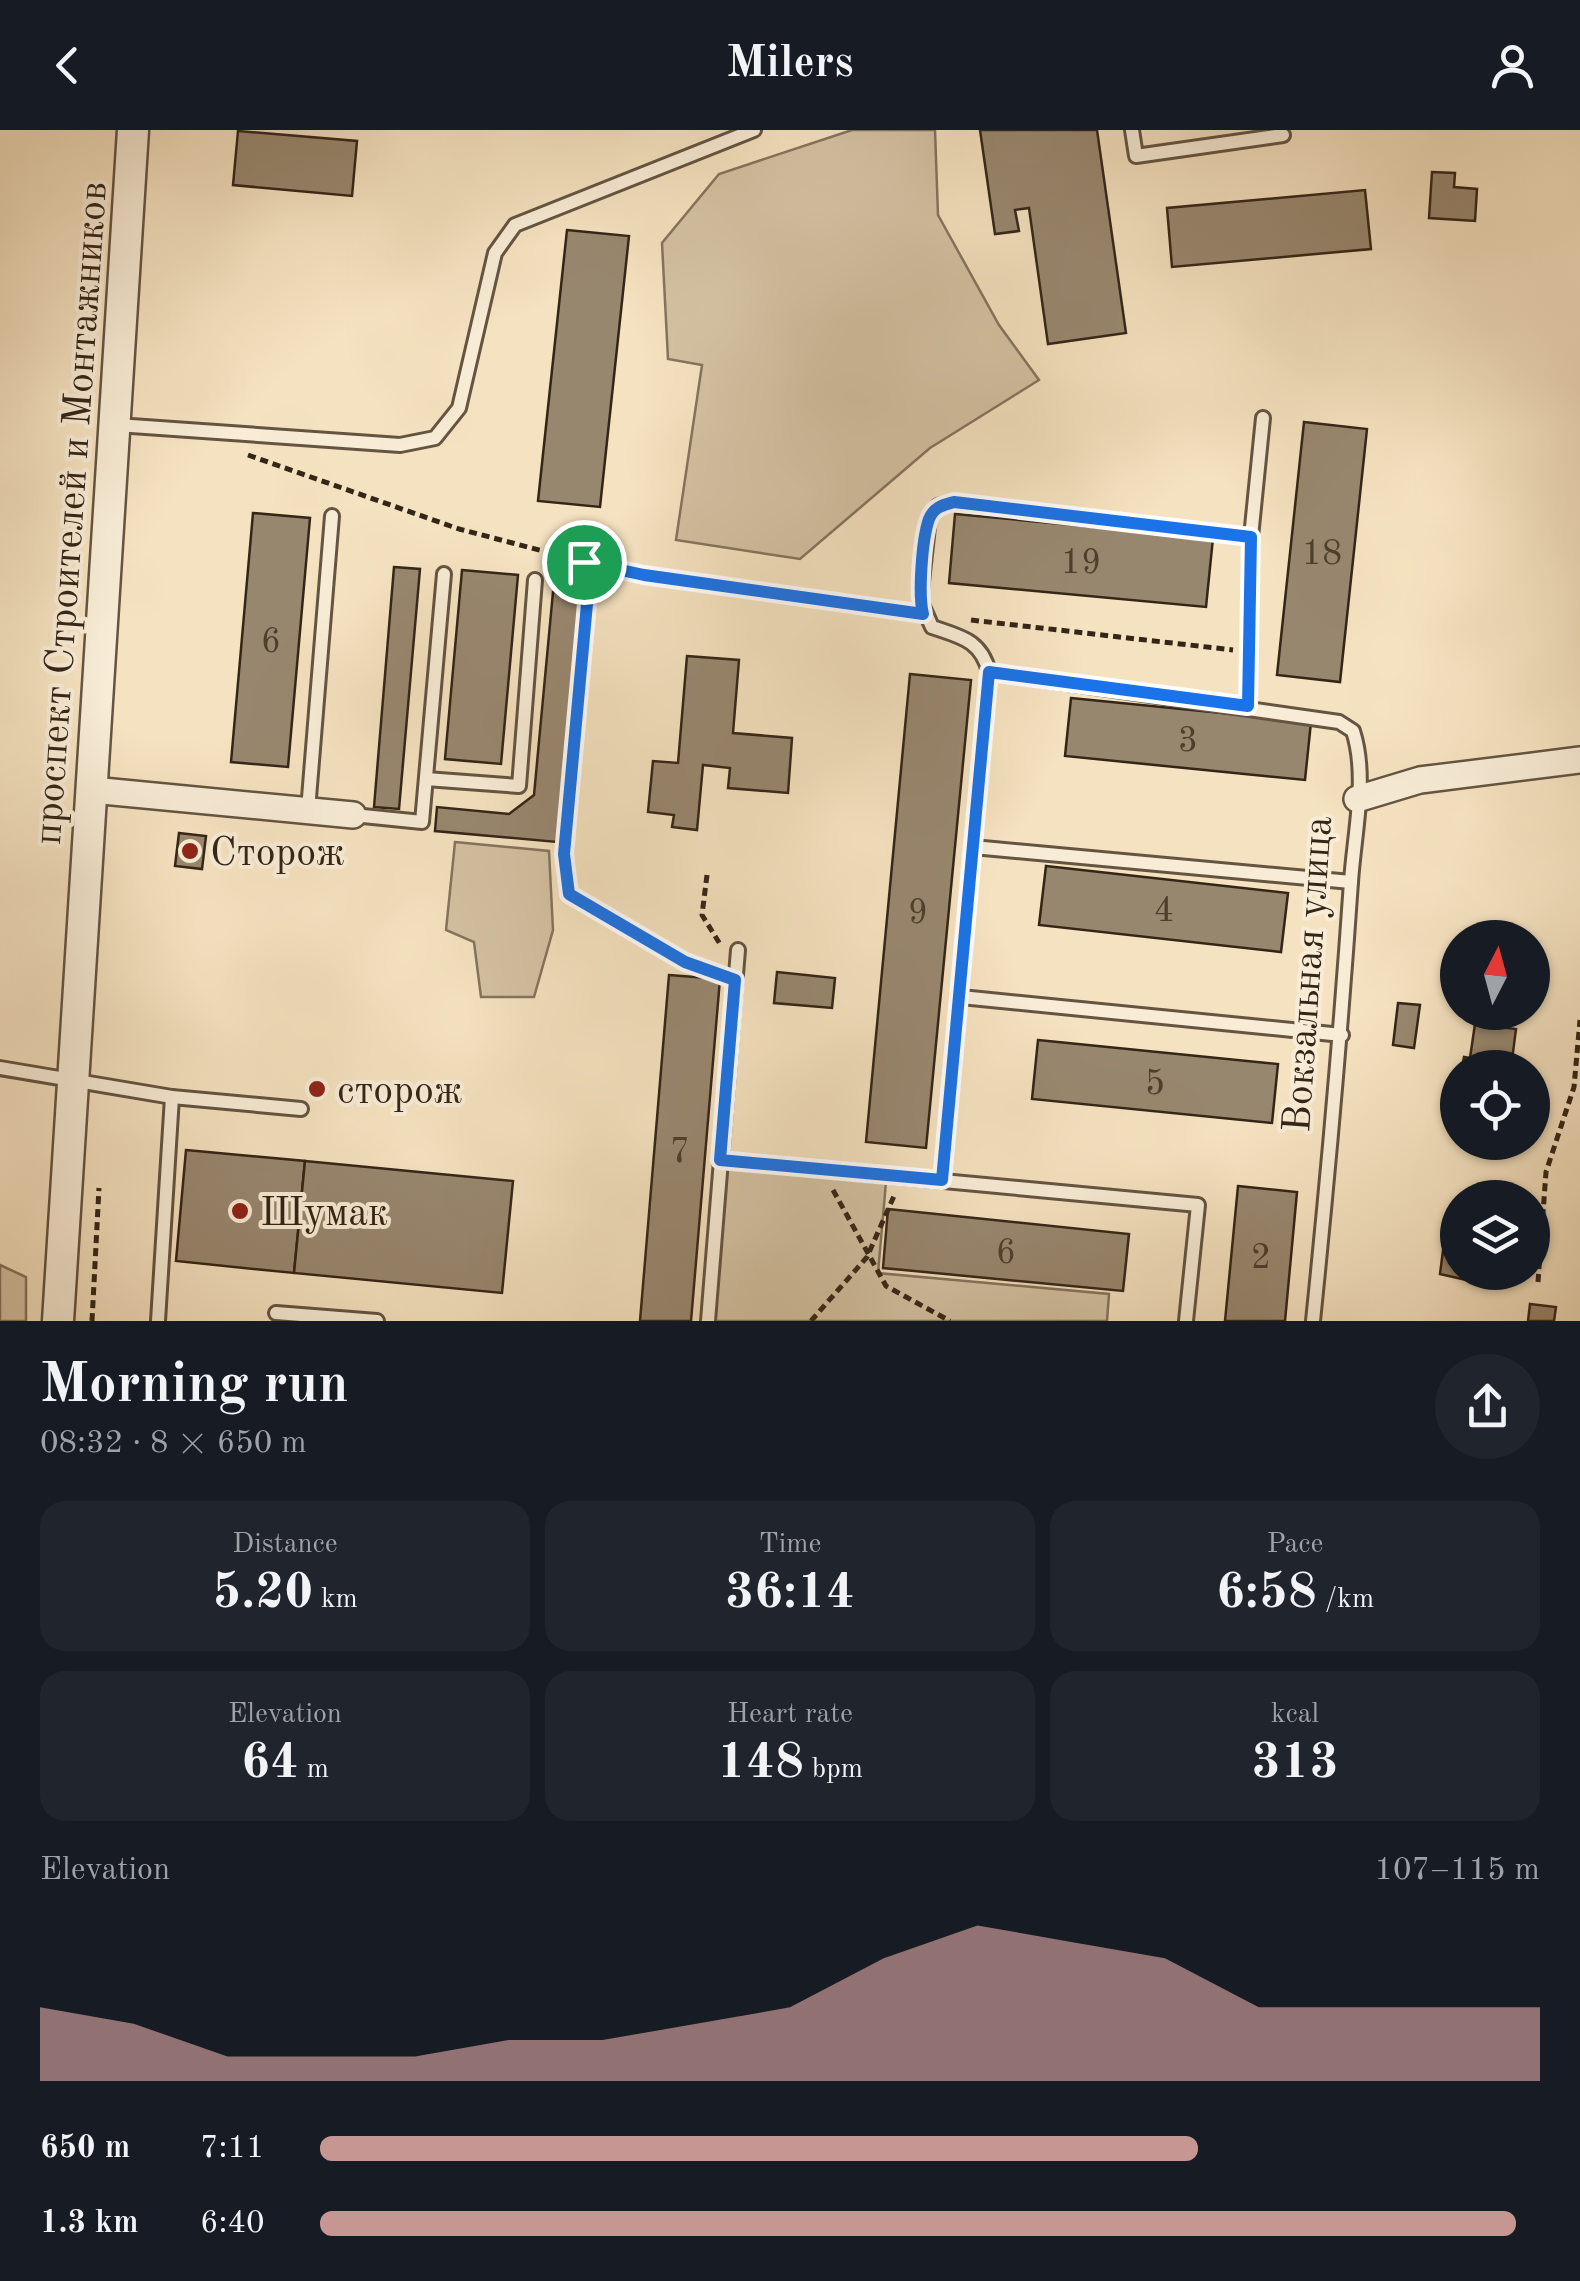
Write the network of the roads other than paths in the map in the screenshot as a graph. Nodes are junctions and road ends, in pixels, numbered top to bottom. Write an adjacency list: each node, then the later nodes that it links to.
1 (134, 130): 6 (street, проспект Строителей и Монтажников)
2 (754, 130): 6 (lane)
3 (1132, 130): 4 (lane)
4 (1283, 136)
5 (1263, 418): 8 (lane)
6 (114, 424): 15 (street, проспект Строителей и Монтажников)
7 (332, 516): 17 (lane)
8 (1251, 537): 11 (lane); 12 (lane)
9 (444, 574): 14 (lane)
10 (535, 580): 14 (lane)
11 (989, 672): 12 (lane); 19 (lane)
12 (1248, 706): 16 (lane)
13 (1580, 760): 16 (street, Вокзальная улица)
14 (426, 778): 18 (lane)
15 (92, 790): 17 (street); 25 (street, проспект Строителей и Монтажников)
16 (1358, 799): 20 (lane, Вокзальная улица)
17 (308, 810): 18 (street)
18 (353, 815)
19 (973, 847): 20 (lane); 22 (lane)
20 (1351, 882): 23 (lane, Вокзальная улица)
21 (737, 955): 28 (lane)
22 (961, 998): 23 (lane); 29 (lane)
23 (1342, 1035): 36 (lane, Вокзальная улица)
24 (0, 1068): 25 (lane)
25 (72, 1078): 26 (lane); 31 (street, проспект Строителей и Монтажников)
26 (172, 1097): 27 (lane); 32 (lane)
27 (302, 1109)
28 (720, 1160): 29 (lane); 34 (lane)
29 (942, 1180): 35 (lane)
30 (276, 1313): 33 (lane)
31 (58, 1321)
32 (158, 1321)
33 (377, 1321)
34 (708, 1321)
35 (1186, 1321)
36 (1313, 1321)

